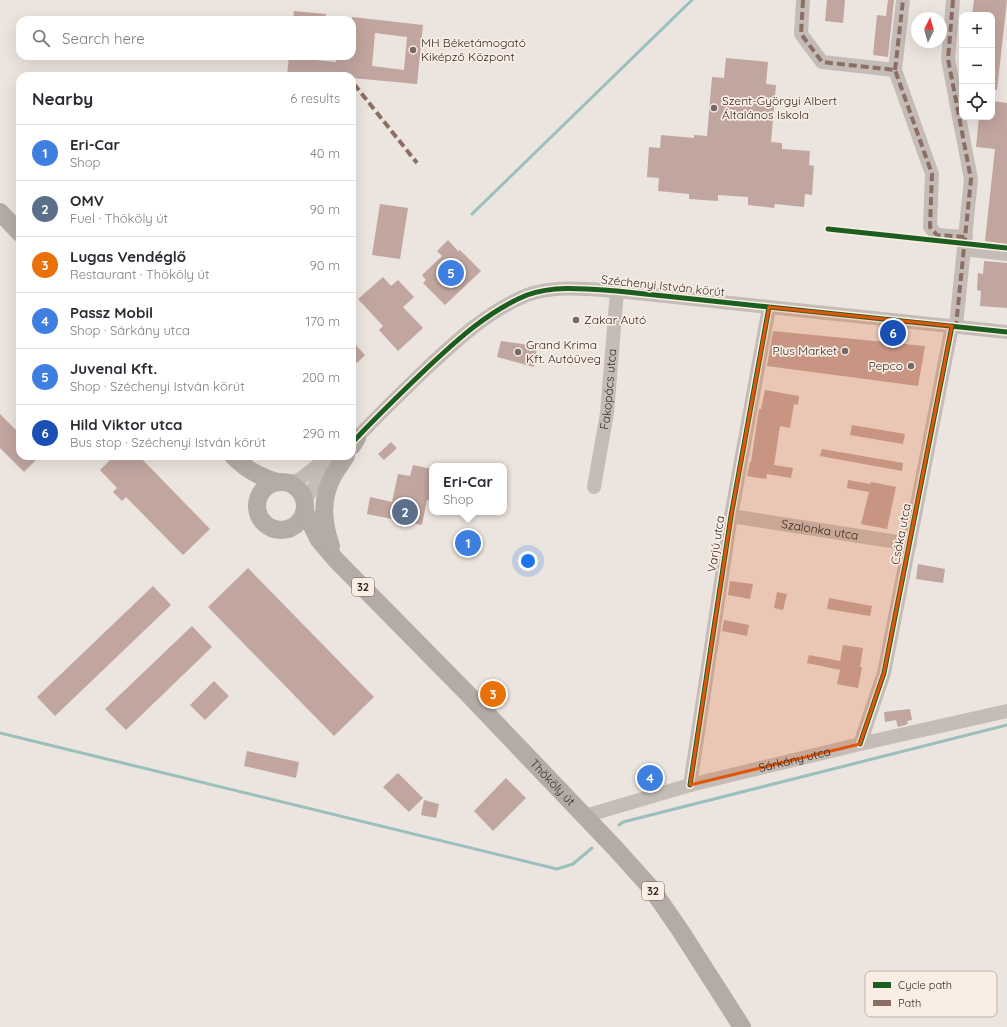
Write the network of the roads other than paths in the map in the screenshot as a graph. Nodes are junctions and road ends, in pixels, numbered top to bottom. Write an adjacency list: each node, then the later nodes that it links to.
1 (803, 0): 4 (street)
2 (903, 0): 4 (street)
3 (953, 0): 7 (street, Csóka utca)
4 (895, 70): 7 (street)
5 (0, 212): 6 (main road)
6 (16, 228)
7 (965, 243): 8 (street); 11 (street, Csóka utca)
8 (1007, 254)
9 (617, 291): 10 (street, Széchenyi István körút); 13 (street, Széchenyi István körút); 19 (street, Fakopács utca)
10 (769, 306): 11 (street, Széchenyi István körút); 22 (street, Varjú utca)
11 (954, 326): 12 (street, Széchenyi István körút); 24 (street, Csóka utca)
12 (1007, 332)
13 (356, 439)
14 (236, 460): 18 (main road, 32); 20 (main road, 32)
15 (325, 460): 18 (street)
16 (336, 460): 21 (street)
17 (343, 460): 25 (main road)
18 (282, 482): 20 (main road); 21 (main road, Thököly út / 32)
19 (594, 487)
20 (257, 502): 23 (main road, Thököly út / 32)
21 (305, 506): 23 (main road); 25 (main road, Thököly út / 32)
22 (731, 516): 24 (street, Szalonka utca); 28 (street, Varjú utca)
23 (285, 530): 25 (main road, Thököly út / 32)
24 (910, 544): 27 (street, Csóka utca)
25 (336, 560): 29 (main road, Thököly út / 32)
26 (1007, 711): 27 (street, Sárkány utca)
27 (860, 744): 28 (street, Sárkány utca)
28 (690, 785): 29 (street, Sárkány utca)
29 (585, 816): 30 (main road, Thököly út / 32)
30 (742, 1027)

